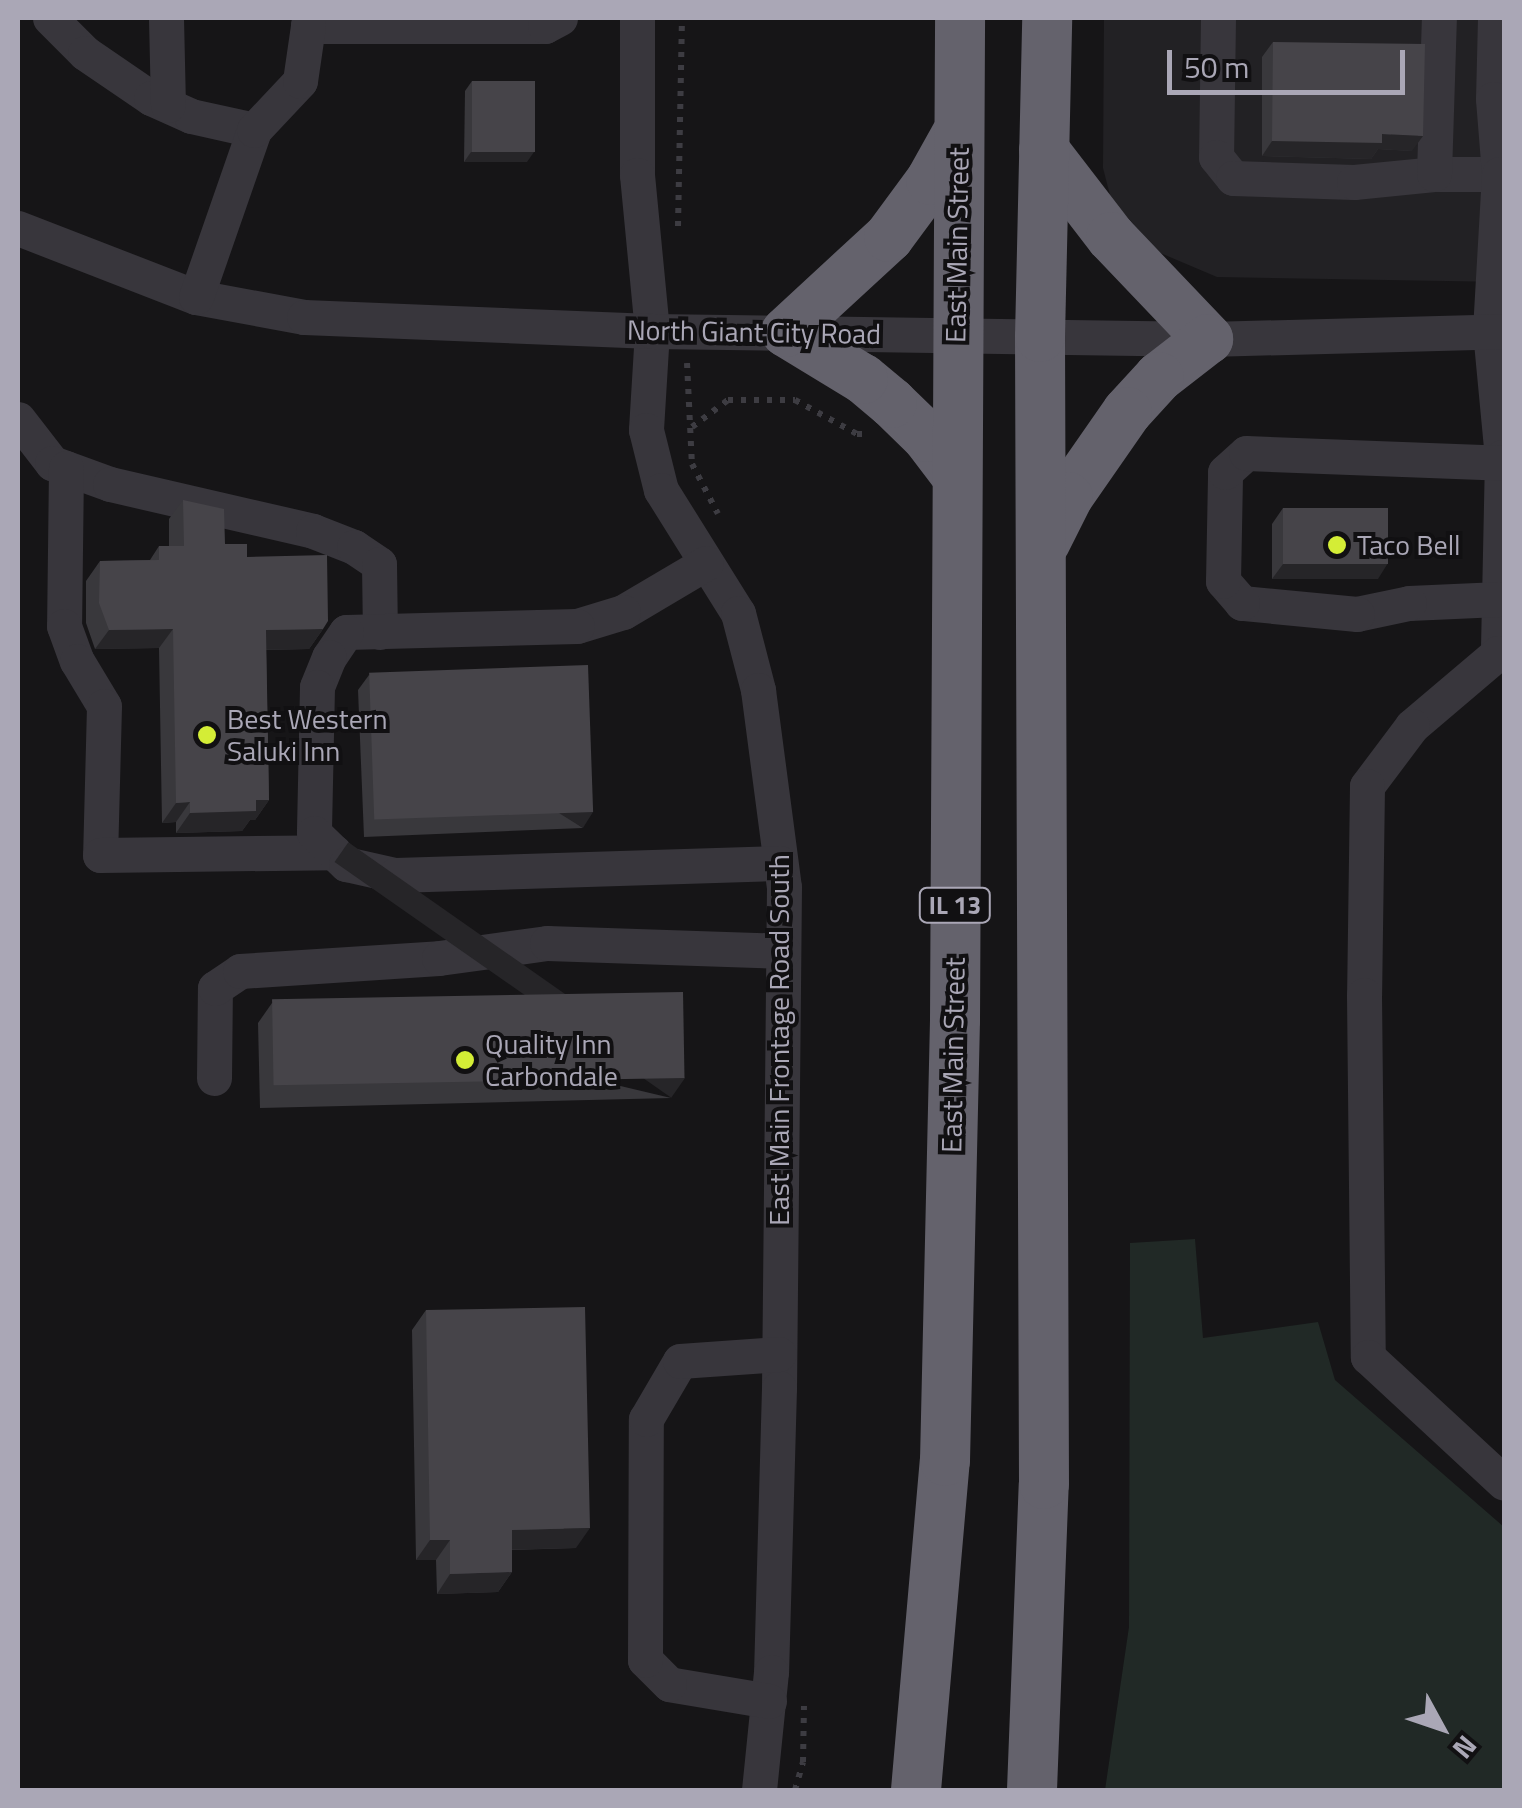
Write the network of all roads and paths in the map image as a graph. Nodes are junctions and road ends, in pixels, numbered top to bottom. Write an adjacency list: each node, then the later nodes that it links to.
1 (50, 18): 12 (street)
2 (166, 18): 14 (street)
3 (560, 18): 11 (street)
4 (637, 18): 23 (street, East Main Frontage Road South)
5 (682, 18): 20 (path)
6 (960, 18): 16 (highway, East Main Street / IL 13)
7 (1047, 18): 17 (highway)
8 (1218, 18): 18 (street)
9 (1439, 18): 18 (street)
10 (1495, 18): 13 (street)
11 (309, 22): 15 (street)
12 (85, 35): 14 (street)
13 (1499, 99): 19 (street)
14 (168, 105): 15 (street)
15 (254, 130): 22 (street)
16 (958, 131): 25 (highway); 26 (highway, East Main Street / IL 13)
17 (1044, 150): 27 (highway); 28 (highway)
18 (1434, 174): 19 (street)
19 (1499, 174): 24 (street)
20 (678, 229)
21 (18, 238): 22 (street, North Giant City Road)
22 (196, 297): 23 (street, North Giant City Road)
23 (652, 331): 25 (street, North Giant City Road); 36 (street, East Main Frontage Road South)
24 (1497, 331): 28 (street, North Giant City Road); 32 (street)
25 (786, 332): 26 (street, North Giant City Road); 34 (highway)
26 (955, 335): 27 (street, North Giant City Road); 34 (highway, East Main Street / IL 13)
27 (1040, 337): 28 (street, North Giant City Road); 35 (highway)
28 (1208, 339): 35 (highway)
29 (18, 419): 33 (street)
30 (691, 428): 31 (path)
31 (873, 435)
32 (1502, 463): 37 (street); 37 (street)
33 (66, 468): 38 (street); 40 (street)
34 (955, 474): 48 (highway, East Main Street / IL 13)
35 (1042, 548): 49 (highway)
36 (706, 563): 38 (street); 41 (street, East Main Frontage Road South)
37 (1499, 599): 39 (street)
38 (380, 632): 40 (street)
39 (1501, 653): 45 (street)
40 (334, 852): 41 (street)
41 (780, 862): 42 (street, East Main Frontage Road South)
42 (783, 951): 43 (street); 44 (street, East Main Frontage Road South)
43 (214, 1078)
44 (779, 1354): 46 (street, East Main Frontage Road South); 46 (street)
45 (1504, 1483)
46 (769, 1701): 47 (street, East Main Frontage Road South)
47 (760, 1790)
48 (916, 1790)
49 (1032, 1790)

